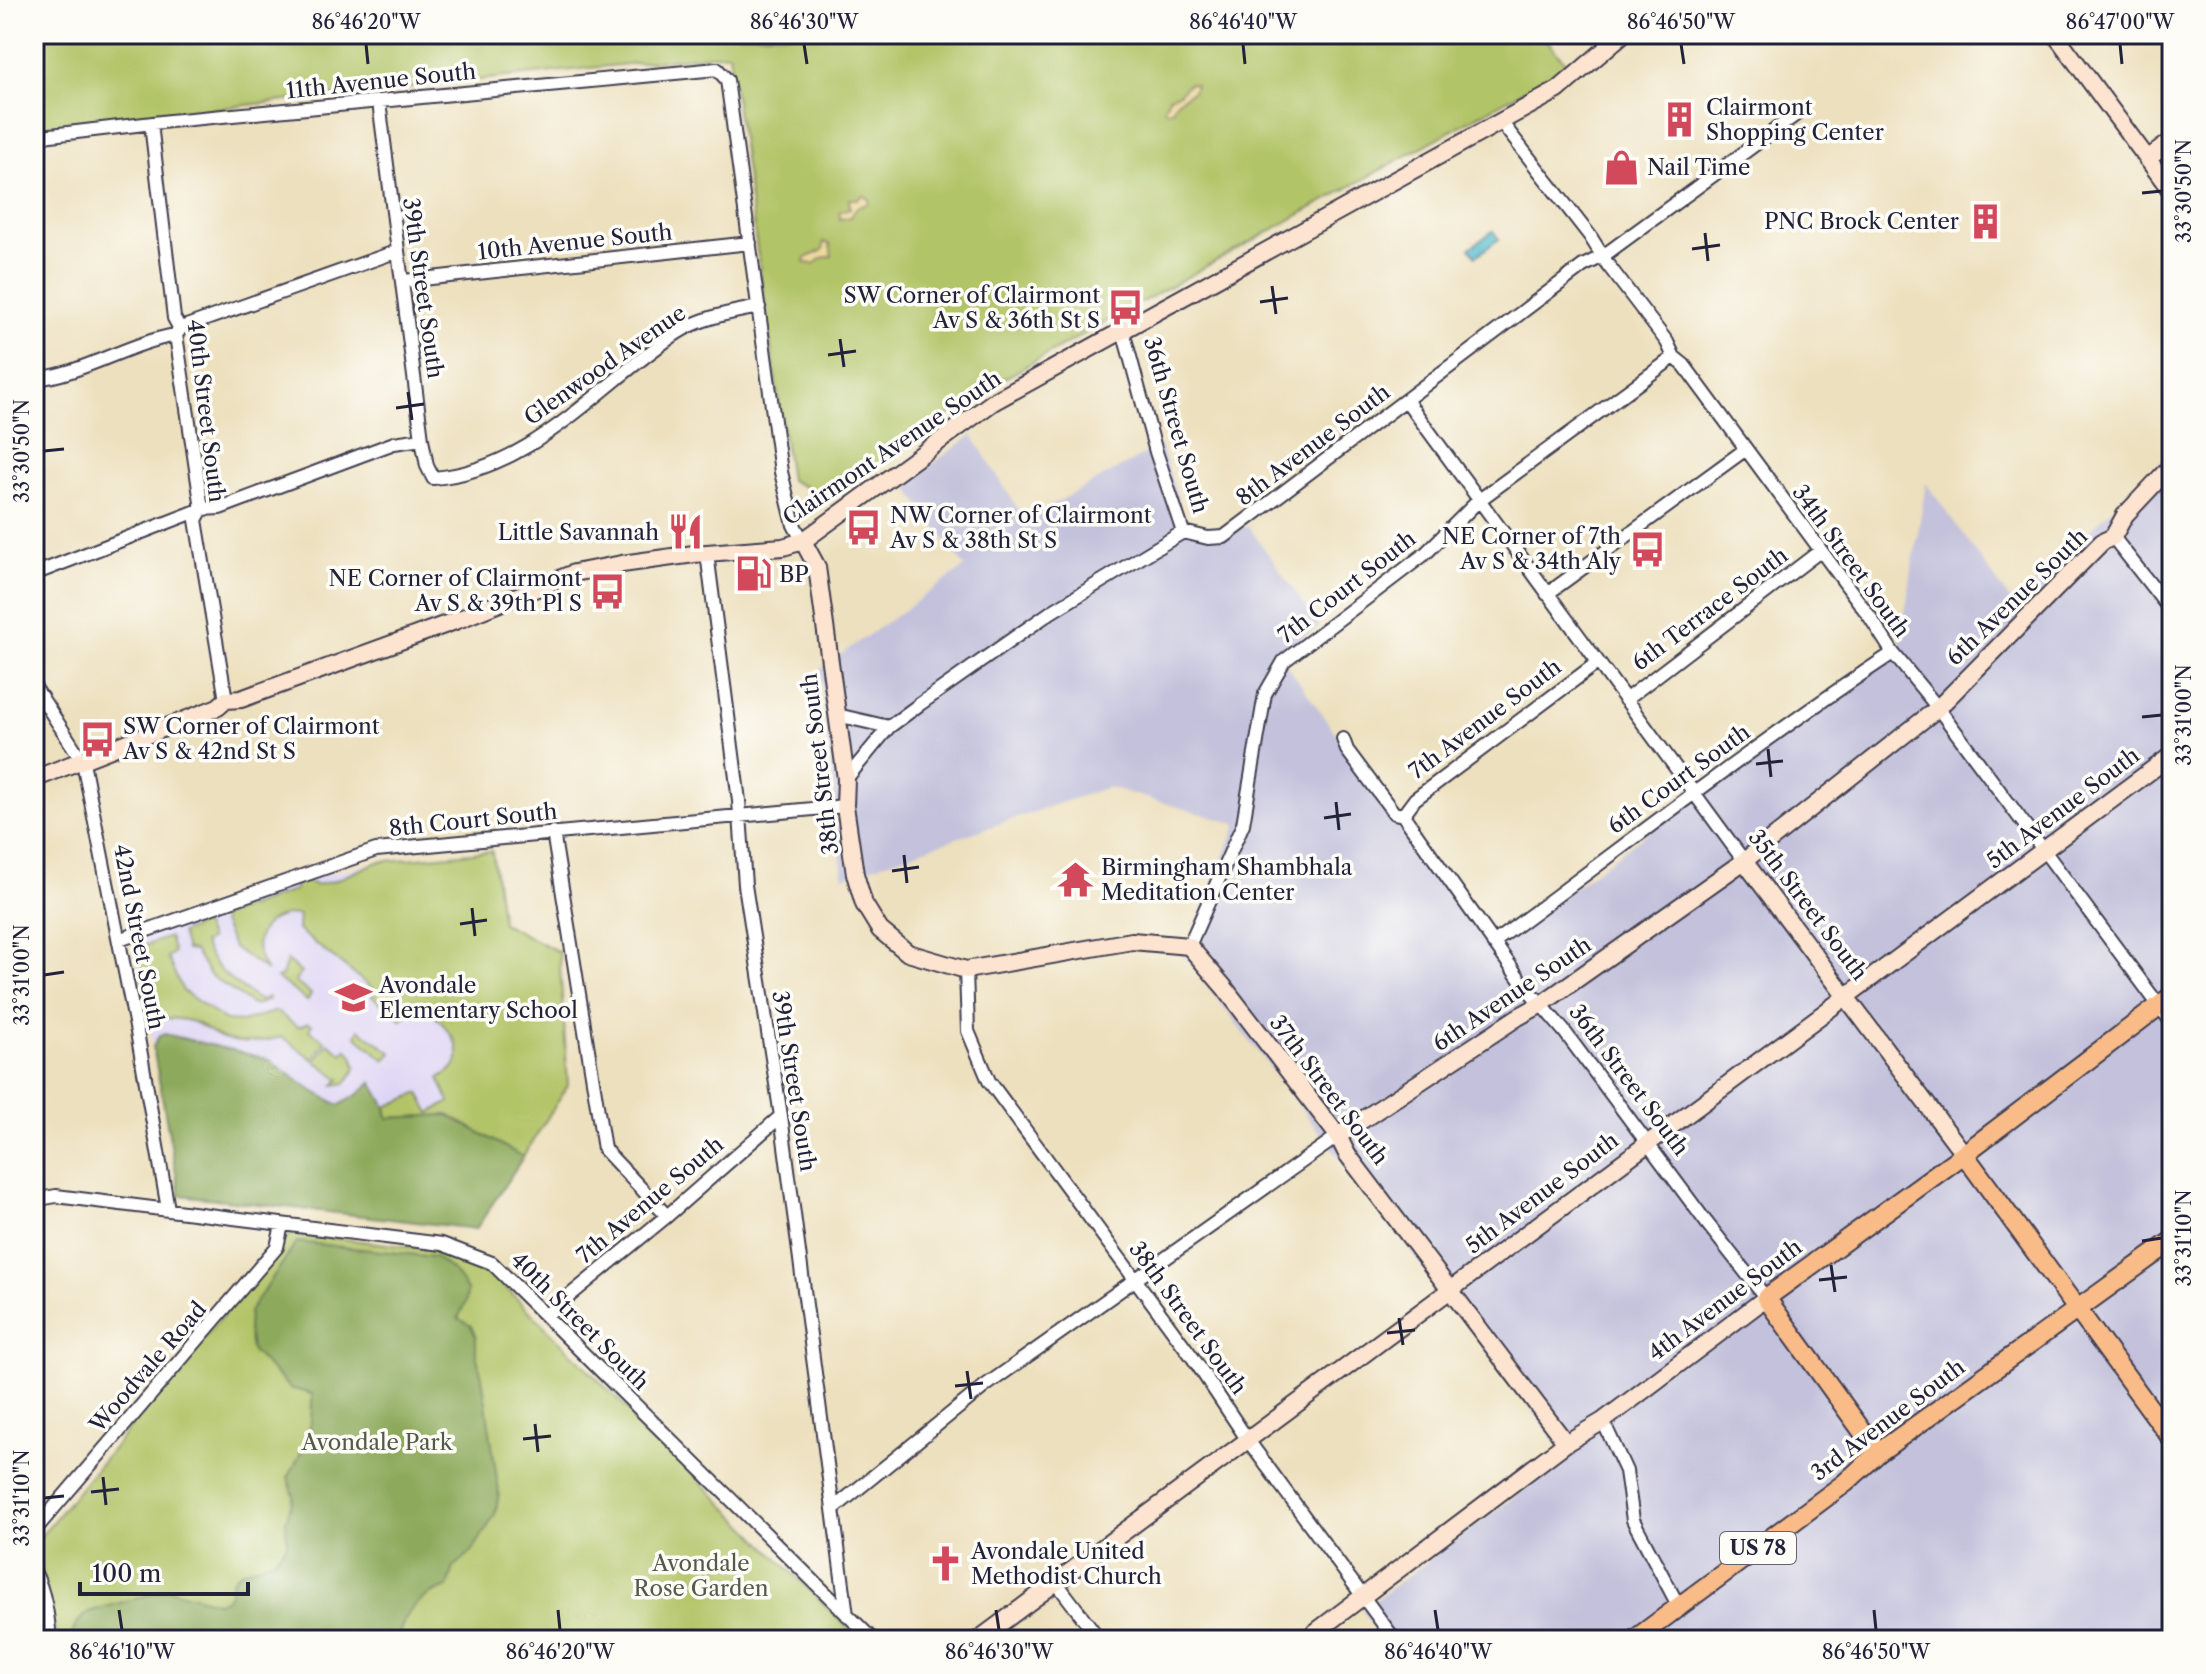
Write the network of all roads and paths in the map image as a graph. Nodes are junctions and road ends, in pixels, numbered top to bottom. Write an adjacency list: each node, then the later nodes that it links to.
1 (1623, 34): 6 (street, Clairmont Avenue South)
2 (2055, 34): 10 (street)
3 (727, 80): 4 (street, 11th Avenue South); 12 (street, 38th Street South)
4 (379, 102): 7 (street, 11th Avenue South); 13 (street, 39th Street South)
5 (1798, 113): 14 (street, 8th Avenue South)
6 (1501, 122): 14 (street, 34th Street South); 17 (street, Clairmont Avenue South)
7 (151, 124): 8 (street, 11th Avenue South); 18 (street, 40th Street South)
8 (34, 137)
9 (2172, 141): 10 (street)
10 (2147, 159): 11 (street)
11 (2172, 192)
12 (750, 243): 15 (street, 10th Avenue South); 16 (street, 38th Street South)
13 (398, 251): 15 (street, 39th Street South); 18 (street)
14 (1603, 256): 19 (street, 34th Street South); 21 (street, 8th Avenue South)
15 (404, 281): 22 (street, 39th Street South)
16 (759, 307): 25 (street, Glenwood Avenue); 30 (street, 38th Street South)
17 (1123, 331): 28 (street, 36th Street South); 30 (street, Clairmont Avenue South)
18 (176, 335): 20 (street); 27 (street, 40th Street South)
19 (1674, 357): 23 (street, 34th Street South); 26 (street, 7th Court South)
20 (34, 379)
21 (1406, 400): 26 (street, 35th Street South); 28 (street, 8th Avenue South)
22 (422, 439): 25 (street, 39th Street South); 27 (street)
23 (1746, 449): 31 (street, 34th Street South); 34 (street)
24 (2172, 465): 29 (street, 6th Avenue South)
25 (433, 478)
26 (1478, 501): 34 (street, 35th Street South); 58 (street, 7th Court South)
27 (202, 509): 33 (street); 39 (street, 40th Street South)
28 (1183, 532): 43 (street)
29 (2113, 537): 35 (street); 41 (street, 6th Avenue South)
30 (803, 541): 32 (street, Clairmont Avenue South); 42 (street, 38th Street South)
31 (1820, 551): 36 (street, 34th Street South); 40 (street, 6th Terrace South)
32 (707, 553): 39 (street, Clairmont Avenue South); 51 (street, 39th Street South)
33 (34, 574)
34 (1547, 594): 37 (street, 35th Street South)
35 (2172, 612)
36 (1893, 653): 41 (street, 34th Street South); 49 (street, 6th Court South)
37 (1597, 663): 40 (street, 35th Street South); 52 (street, 7th Avenue South)
38 (34, 686): 46 (street, 42nd Street South)
39 (226, 700): 46 (street, Clairmont Avenue South)
40 (1625, 700): 49 (street, 35th Street South)
41 (1938, 708): 54 (street, 34th Street South); 55 (street, 6th Avenue South)
42 (837, 715): 43 (street); 48 (street, 38th Street South)
43 (889, 727): 48 (street)
44 (1343, 739): 52 (street, 36th Street South)
45 (2172, 755): 54 (street, 5th Avenue South)
46 (83, 762): 47 (street, Clairmont Avenue South); 56 (street, 42nd Street South)
47 (34, 779)
48 (846, 779): 50 (street, 38th Street South)
49 (1693, 793): 55 (street, 35th Street South); 57 (street, 6th Court South)
50 (845, 806): 51 (street, 8th Court South); 59 (street, 38th Street South)
51 (739, 814): 53 (street, 8th Court South); 64 (street, 39th Street South)
52 (1403, 815): 57 (street, 36th Street South)
53 (553, 832): 56 (street, 8th Court South); 70 (street)
54 (2044, 851): 60 (street, 5th Avenue South); 61 (street, 34th Street South)
55 (1744, 861): 60 (street, 35th Street South); 62 (street, 6th Avenue South)
56 (119, 940): 69 (street, 42nd Street South)
57 (1493, 943): 62 (street, 36th Street South)
58 (1189, 946): 59 (street); 65 (street, 37th Street South)
59 (966, 970): 73 (street, 38th Street South)
60 (1846, 995): 66 (street, 5th Avenue South); 67 (street, 35th Street South)
61 (2166, 1001): 63 (street, 34th Street South); 67 (main road, 4th Avenue South)
62 (1540, 1005): 65 (street, 6th Avenue South); 66 (street, 36th Street South)
63 (2172, 1023)
64 (781, 1116): 70 (street, 7th Avenue South); 83 (street, 39th Street South)
65 (1338, 1136): 73 (street, 6th Avenue South); 74 (street, 37th Street South)
66 (1648, 1142): 74 (street, 5th Avenue South); 75 (street, 36th Street South)
67 (1964, 1154): 75 (main road, 4th Avenue South); 76 (main road, 35th Street South)
68 (34, 1200): 69 (street, 40th Street South)
69 (168, 1209): 71 (street, 40th Street South)
70 (667, 1216): 77 (street, 7th Avenue South)
71 (282, 1225): 77 (street, 40th Street South); 84 (street, Woodvale Road)
72 (2172, 1241): 76 (main road, 3rd Avenue South / US 78)
73 (1134, 1281): 79 (street, 38th Street South); 83 (street, 6th Avenue South)
74 (1449, 1291): 79 (street, 5th Avenue South); 81 (street, 37th Street South)
75 (1766, 1298): 78 (street, 4th Avenue South); 82 (main road, 36th Street South)
76 (2078, 1311): 80 (main road, 35th Street South); 82 (main road, 3rd Avenue South / US 78)
77 (546, 1315): 89 (street, 40th Street South)
78 (1603, 1421): 81 (street, 4th Avenue South); 88 (street)
79 (1247, 1439): 86 (street, 5th Avenue South); 87 (street, 38th Street South)
80 (2172, 1439)
81 (1566, 1443): 87 (street, 4th Avenue South)
82 (1878, 1453): 88 (main road, 3rd Avenue South / US 78)
83 (833, 1509): 89 (street, 39th Street South)
84 (34, 1531)
85 (34, 1571): 90 (street)
86 (1056, 1582): 92 (street, 5th Avenue South); 93 (street)
87 (1363, 1598): 94 (street, 4th Avenue South); 95 (street, 38th Street South)
88 (1679, 1607): 96 (main road, 3rd Avenue South / US 78)
89 (847, 1615): 91 (street, 40th Street South)
90 (50, 1640)
91 (873, 1640)
92 (978, 1640)
93 (1100, 1640)
94 (1305, 1640)
95 (1395, 1640)
96 (1634, 1640)

